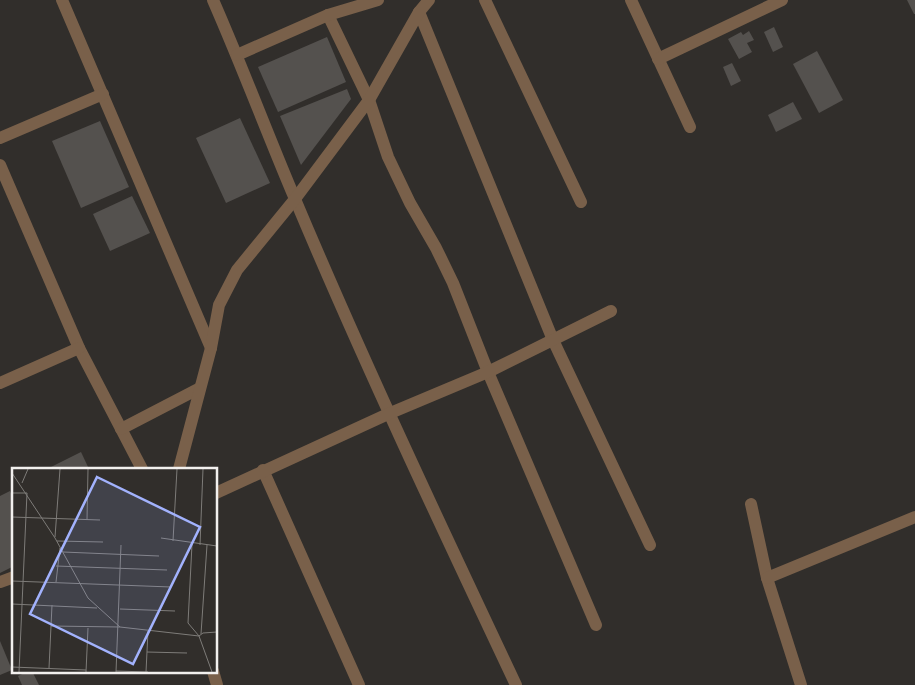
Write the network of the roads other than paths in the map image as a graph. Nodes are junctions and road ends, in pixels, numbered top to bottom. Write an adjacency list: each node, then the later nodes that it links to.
1 (62, 0): 12 (street)
2 (212, 0): 10 (street)
3 (378, 0): 9 (street)
4 (429, 0): 8 (street)
5 (485, 0): 18 (street)
6 (631, 0): 11 (street)
7 (782, 0): 11 (street)
8 (419, 12): 13 (street); 20 (street)
9 (328, 16): 10 (street); 13 (street)
10 (237, 55): 17 (street)
11 (658, 59): 14 (street)
12 (103, 94): 15 (street); 22 (street)
13 (369, 100): 17 (street); 23 (street)
14 (690, 127)
15 (0, 138)
16 (0, 165): 21 (street)
17 (295, 199): 22 (street); 26 (street)
18 (581, 202)
19 (611, 311): 20 (street)
20 (554, 340): 23 (street); 34 (street)
21 (79, 348): 24 (street); 27 (street)
22 (211, 348): 25 (street)
23 (488, 372): 26 (street); 38 (street)
24 (0, 382)
25 (200, 388): 27 (street); 29 (street)
26 (388, 414): 30 (street); 40 (street)
27 (121, 429): 28 (street)
28 (141, 468)
29 (179, 468)
30 (263, 470): 31 (street); 39 (street)
31 (218, 492)
32 (750, 504): 36 (street)
33 (915, 517): 36 (street)
34 (650, 545)
35 (12, 578): 37 (street)
36 (767, 578): 41 (street)
37 (0, 582)
38 (596, 624)
39 (359, 685)
40 (516, 685)
41 (801, 685)

